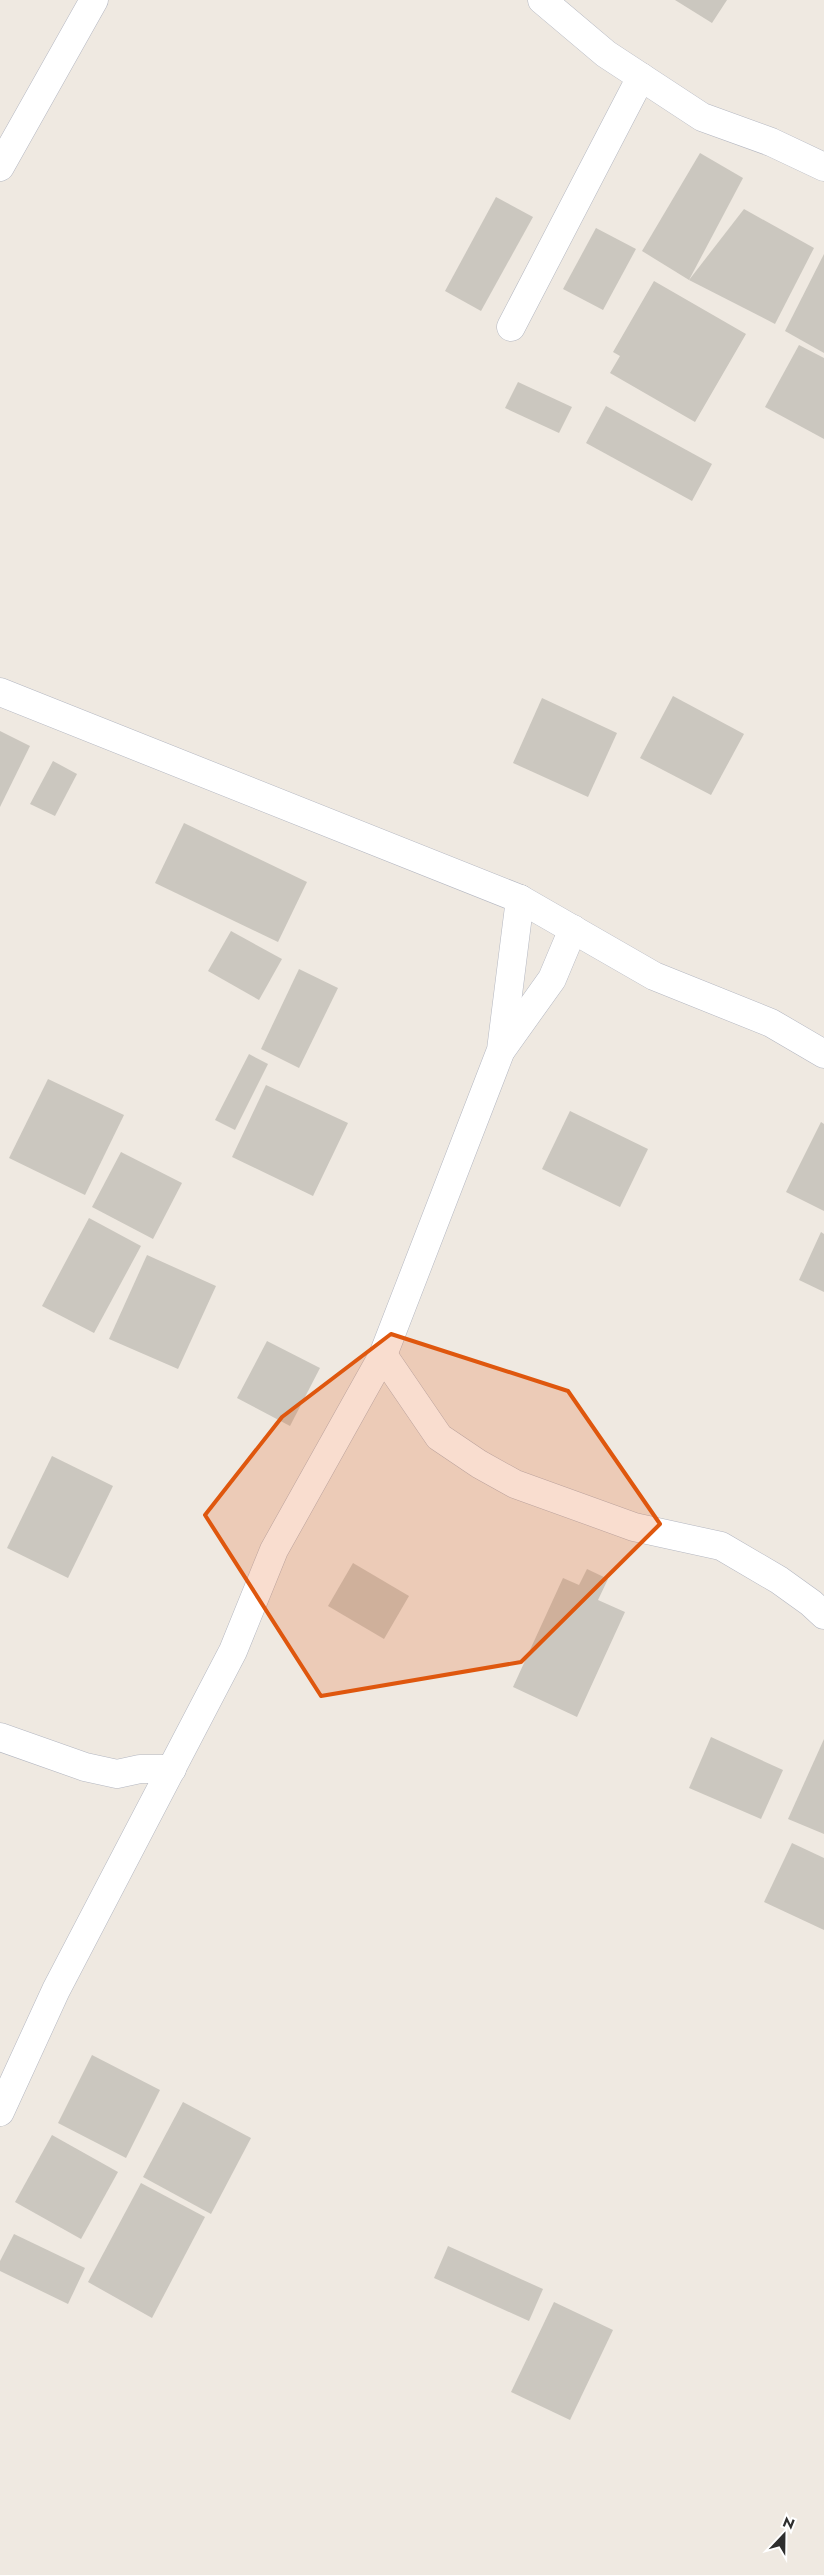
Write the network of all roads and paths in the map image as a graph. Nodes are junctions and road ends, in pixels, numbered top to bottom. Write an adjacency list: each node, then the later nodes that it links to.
1 (94, 0): 4 (street)
2 (542, 0): 3 (street)
3 (641, 77): 5 (street); 6 (street)
4 (0, 167)
5 (824, 167)
6 (511, 326)
7 (0, 692): 8 (street)
8 (520, 899): 9 (street); 10 (street)
9 (573, 928): 10 (street); 11 (street)
10 (501, 1050): 12 (street)
11 (824, 1054)
12 (383, 1355): 13 (street); 15 (street)
13 (824, 1615)
14 (0, 1738): 15 (street)
15 (172, 1769): 16 (street)
16 (0, 2112)

